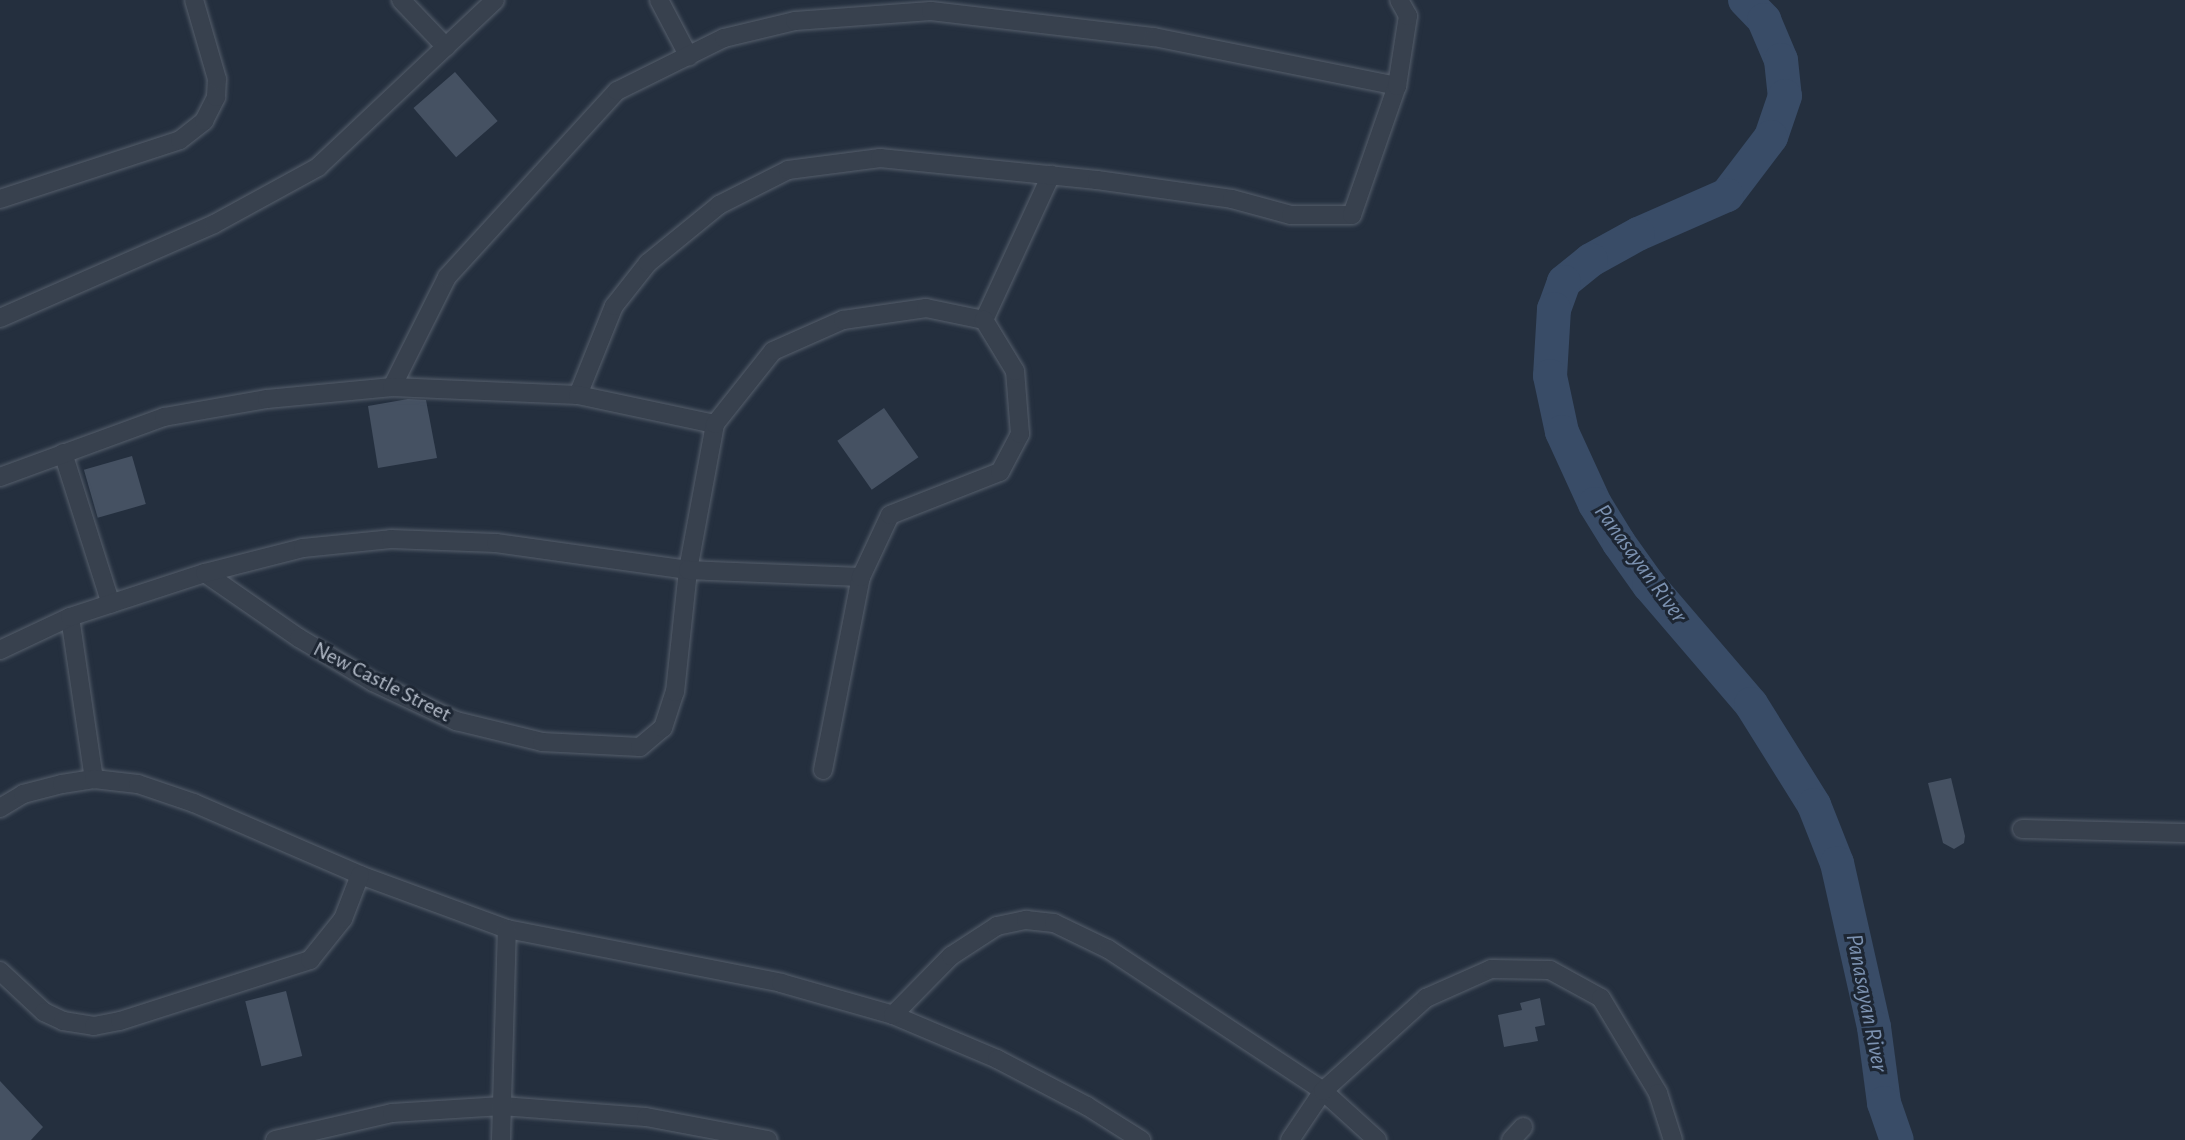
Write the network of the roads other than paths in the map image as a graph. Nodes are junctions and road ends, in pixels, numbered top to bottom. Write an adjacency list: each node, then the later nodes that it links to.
1 (194, 0): 10 (street)
2 (401, 0): 6 (street)
3 (495, 0): 6 (street)
4 (659, 0): 7 (street)
5 (1400, 0): 8 (street)
6 (446, 47): 11 (street)
7 (689, 57): 8 (street); 13 (street)
8 (1397, 86): 9 (street)
9 (1051, 175): 12 (street); 14 (street)
10 (0, 198)
11 (0, 318)
12 (984, 320): 15 (street); 20 (street)
13 (392, 387): 14 (street); 16 (street)
14 (578, 395): 15 (street)
15 (715, 424): 18 (street, New Castle Street)
16 (63, 453): 17 (street); 21 (street)
17 (0, 477)
18 (688, 570): 19 (street); 19 (street, New Castle Street); 20 (street)
19 (205, 573): 21 (street)
20 (861, 577): 24 (street)
21 (111, 604): 22 (street)
22 (70, 617): 23 (street); 25 (street)
23 (0, 650)
24 (823, 770)
25 (94, 779): 26 (street); 29 (street)
26 (0, 808)
27 (2022, 829): 28 (street)
28 (2185, 833)
29 (360, 874): 30 (street); 31 (street)
30 (507, 929): 32 (street); 34 (street)
31 (0, 971)
32 (893, 1015): 33 (street); 38 (street)
33 (1323, 1091): 39 (street); 40 (street); 41 (street)
34 (502, 1106): 35 (street); 36 (street); 37 (street)
35 (275, 1140)
36 (501, 1140)
37 (768, 1140)
38 (1141, 1140)
39 (1290, 1140)
40 (1377, 1140)
41 (1673, 1140)

